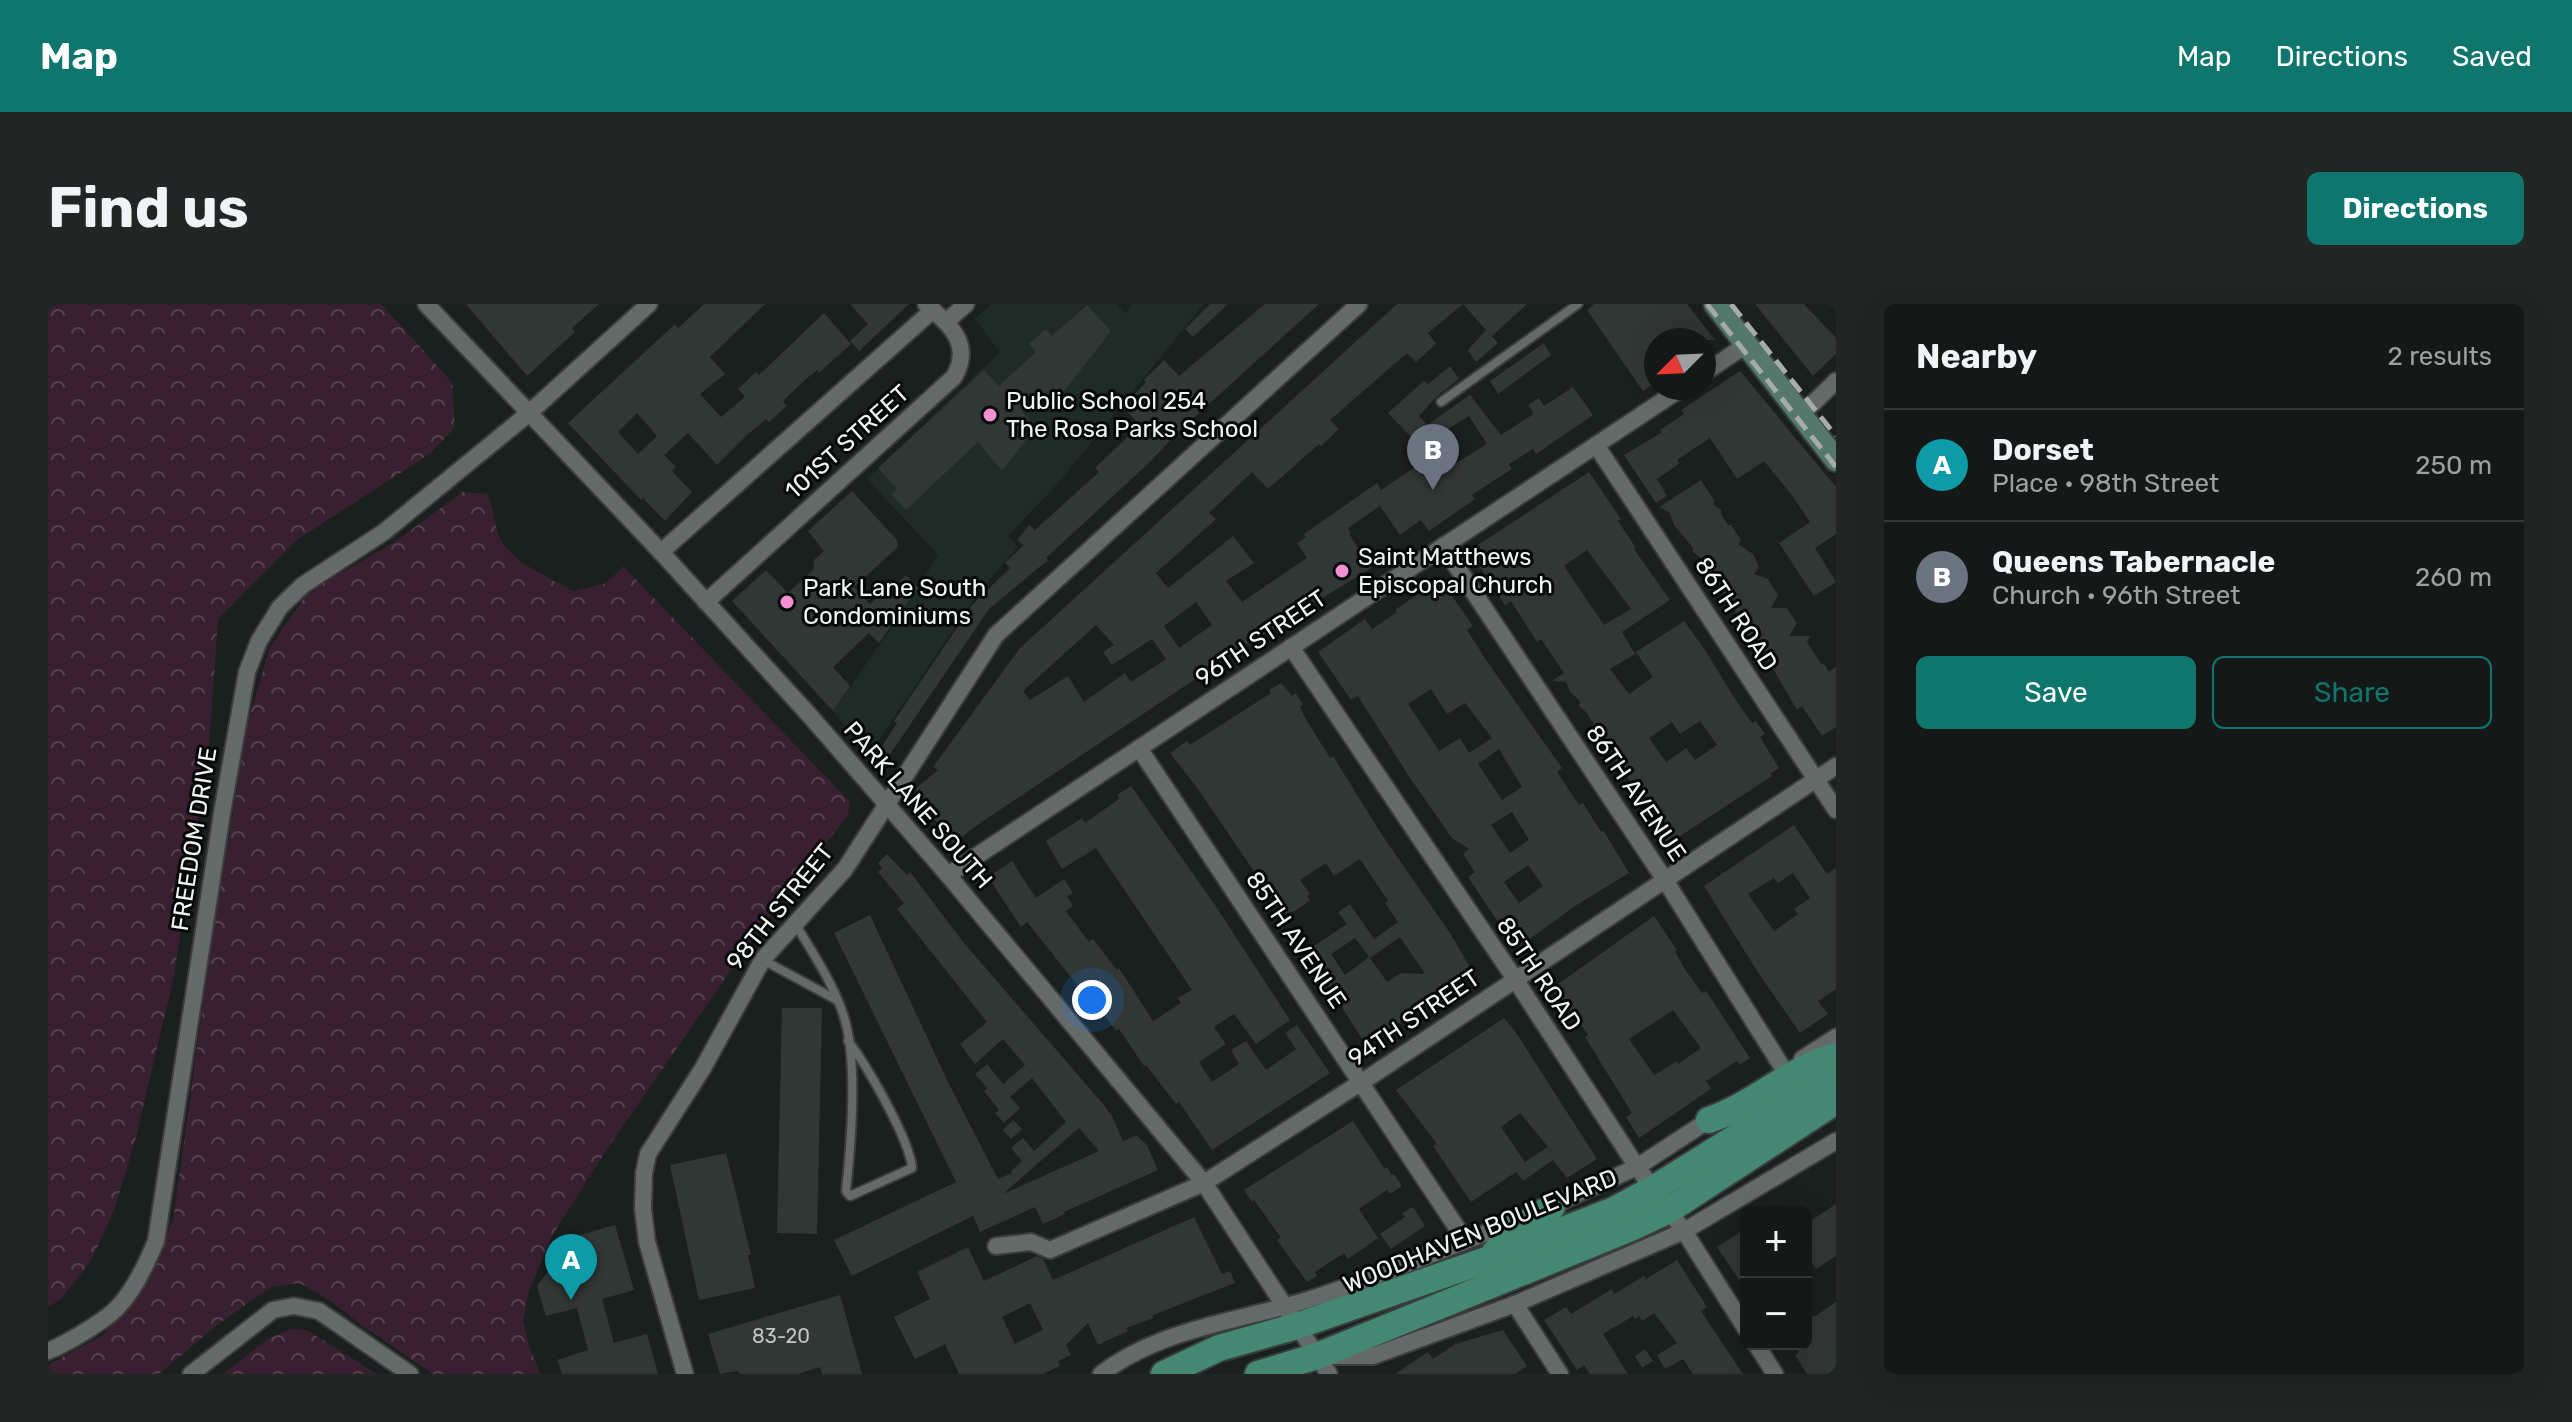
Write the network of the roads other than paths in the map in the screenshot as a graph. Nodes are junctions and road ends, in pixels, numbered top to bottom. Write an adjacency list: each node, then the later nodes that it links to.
1 (426, 304): 14 (street, PARK LANE SOUTH)
2 (649, 304): 14 (street, FREEDOM DRIVE)
3 (966, 304): 8 (street)
4 (1359, 304): 25 (street, 98TH STREET)
5 (1578, 304): 13 (lane)
6 (1715, 304): 9 (main road)
7 (929, 307): 8 (street); 19 (street, 101ST STREET)
8 (946, 322): 20 (street, 101ST STREET)
9 (1746, 345): 10 (street); 15 (main road)
10 (1716, 365)
11 (1836, 381): 15 (street)
12 (1664, 400): 16 (street, 96TH STREET)
13 (1441, 402)
14 (528, 414): 19 (street, PARK LANE SOUTH); 53 (street, FREEDOM DRIVE)
15 (1800, 416): 17 (main road)
16 (1596, 445): 18 (street, 96TH STREET); 24 (street, 86TH ROAD)
17 (1836, 460)
18 (1443, 546): 21 (street, 96TH STREET); 28 (street, 86TH AVENUE)
19 (661, 552): 20 (street, PARK LANE SOUTH)
20 (706, 602): 25 (street, PARK LANE SOUTH)
21 (1291, 647): 22 (street, 96TH STREET); 31 (street, 85TH ROAD)
22 (1139, 748): 27 (street, 96TH STREET); 38 (street, 85TH AVENUE)
23 (1836, 766): 24 (street, 94TH STREET)
24 (1816, 779): 26 (street, 86TH ROAD); 28 (street, 94TH STREET)
25 (885, 803): 27 (street, PARK LANE SOUTH); 29 (street, 98TH STREET)
26 (1836, 810)
27 (948, 875): 43 (street, PARK LANE SOUTH)
28 (1665, 880): 31 (street, 94TH STREET); 36 (street, 86TH AVENUE)
29 (796, 925): 30 (street, 98TH STREET); 32 (lane)
30 (763, 959): 32 (lane); 57 (street, 98TH STREET)
31 (1515, 979): 38 (street, 94TH STREET); 42 (street, 85TH ROAD)
32 (836, 1000): 34 (lane)
33 (1836, 1037): 36 (street, WOODHAVEN BOULEVARD)
34 (848, 1041): 34 (lane)
35 (1836, 1056): 40 (main road)
36 (1784, 1070): 40 (street, WOODHAVEN BOULEVARD)
37 (1836, 1075): 45 (main road, WOODHAVEN BOULEVARD)
38 (1362, 1082): 43 (street, 94TH STREET); 46 (street, 85TH AVENUE)
39 (1836, 1101): 45 (main road, WOODHAVEN BOULEVARD)
40 (1709, 1120): 42 (street, WOODHAVEN BOULEVARD)
41 (1836, 1141): 45 (street, WOODHAVEN BOULEVARD)
42 (1637, 1167): 44 (street, WOODHAVEN BOULEVARD); 45 (street, 85TH ROAD)
43 (1204, 1183): 47 (street, 94TH STREET); 50 (street, PARK LANE SOUTH)
44 (1552, 1207): 46 (street, WOODHAVEN BOULEVARD); 48 (main road)
45 (1668, 1210): 48 (main road, WOODHAVEN BOULEVARD); 49 (street, WOODHAVEN BOULEVARD); 51 (street, 85TH ROAD); 54 (main road, WOODHAVEN BOULEVARD)
46 (1465, 1240): 50 (street, WOODHAVEN BOULEVARD)
47 (996, 1246)
48 (1489, 1259): 50 (main road, WOODHAVEN BOULEVARD)
49 (1515, 1304): 54 (street, WOODHAVEN BOULEVARD); 61 (street)
50 (1290, 1316): 54 (street, PARK LANE SOUTH); 58 (street, WOODHAVEN BOULEVARD); 59 (main road, WOODHAVEN BOULEVARD)
51 (1740, 1320)
52 (1760, 1350): 62 (street)
53 (48, 1351)
54 (1323, 1365): 60 (main road, WOODHAVEN BOULEVARD)
55 (191, 1374): 56 (street)
56 (410, 1374)
57 (685, 1374)
58 (1101, 1374)
59 (1164, 1374)
60 (1258, 1374)
61 (1560, 1374)
62 (1775, 1374)

